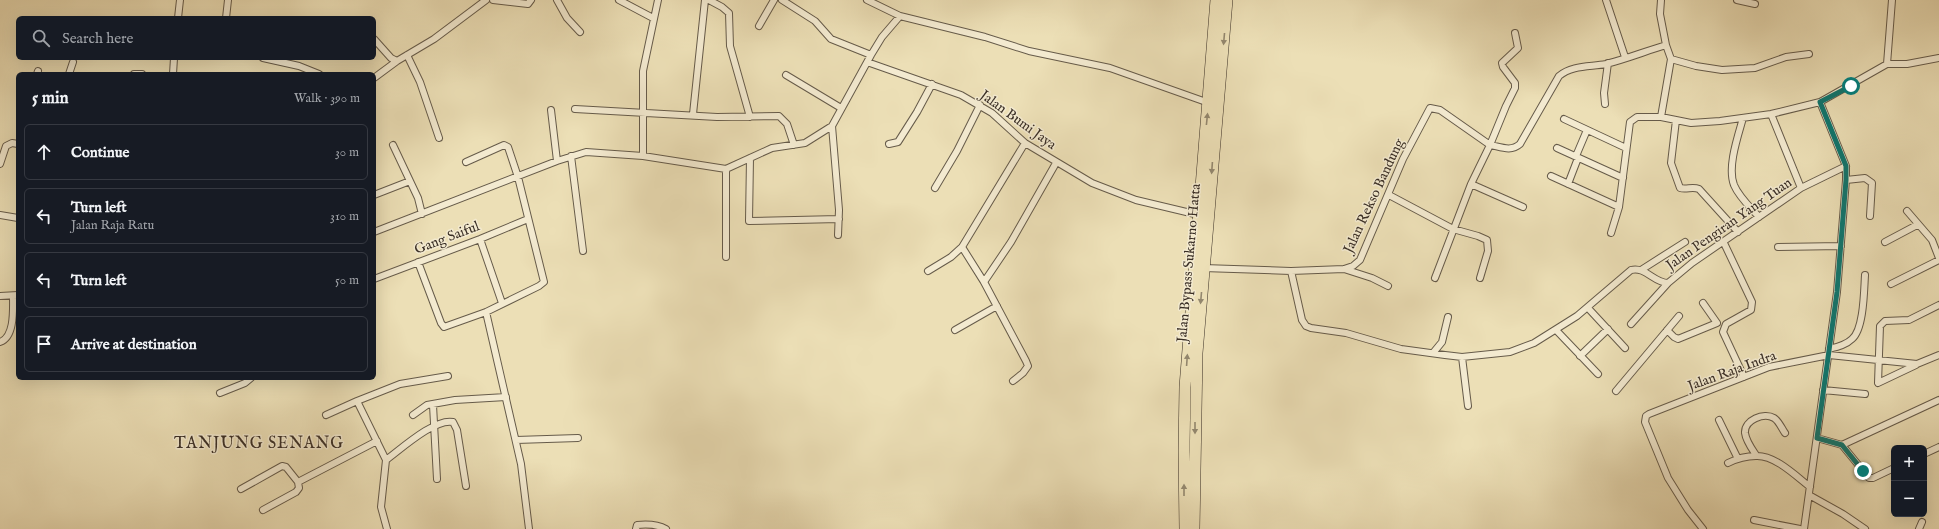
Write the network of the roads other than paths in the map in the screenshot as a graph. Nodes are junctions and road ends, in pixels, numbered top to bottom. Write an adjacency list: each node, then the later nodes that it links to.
1 (180, 0): 21 (street)
2 (228, 0): 22 (street)
3 (486, 0): 31 (street)
4 (493, 0): 5 (street)
5 (531, 0)
6 (557, 0): 26 (street)
7 (619, 0): 24 (street)
8 (658, 0): 24 (street)
9 (705, 0): 57 (street)
10 (708, 0): 59 (street)
11 (774, 0): 25 (street)
12 (782, 0): 32 (street)
13 (867, 0): 23 (street)
14 (1216, 0): 50 (highway, Jalan Bypass Sukarno Hatta)
15 (1227, 0): 124 (highway, Jalan Bypass Sukarno Hatta, one-way to 124)
16 (1606, 0): 33 (street)
17 (1661, 0): 29 (street)
18 (1737, 0): 20 (street)
19 (1892, 0): 42 (street)
20 (1755, 4)
21 (178, 16)
22 (226, 16)
23 (900, 16): 32 (street); 50 (street)
24 (653, 18): 56 (street)
25 (759, 26)
26 (580, 32)
27 (1515, 33): 70 (street)
28 (376, 41): 38 (street)
29 (1666, 45): 33 (street); 35 (street)
30 (1809, 54): 35 (street)
31 (407, 55): 38 (street); 66 (street)
32 (871, 55): 40 (street)
33 (1625, 57): 41 (street)
34 (1939, 58): 42 (street)
35 (1671, 59): 60 (street)
36 (174, 60): 44 (street)
37 (270, 60): 45 (street)
38 (397, 61): 47 (street)
39 (73, 62): 43 (street)
40 (867, 62): 48 (street, Jalan Bumi Jaya); 53 (street)
41 (1608, 63): 51 (street); 70 (street)
42 (1887, 64): 49 (street)
43 (70, 72)
44 (173, 72)
45 (310, 72)
46 (786, 75): 53 (street)
47 (376, 77)
48 (932, 84): 52 (street, Jalan Bumi Jaya); 69 (street)
49 (1820, 102): 58 (street); 83 (street)
50 (1209, 103): 101 (highway, Jalan Bypass Sukarno Hatta, one-way to 50)
51 (1605, 104)
52 (980, 106): 67 (street, Jalan Bumi Jaya); 92 (street)
53 (841, 108): 64 (street)
54 (575, 109): 56 (street)
55 (551, 110): 79 (street)
56 (642, 112): 57 (street); 76 (street)
57 (693, 114): 59 (street)
58 (1771, 114): 61 (street); 93 (street)
59 (750, 117): 72 (street)
60 (1661, 118): 63 (street); 74 (street)
61 (1743, 118): 63 (street); 103 (street)
62 (1564, 119): 65 (street)
63 (1676, 120): 110 (street)
64 (832, 126): 72 (street); 106 (street)
65 (1587, 130): 74 (street); 77 (street)
66 (439, 138)
67 (1025, 143): 81 (street, Jalan Bumi Jaya); 118 (street)
68 (16, 144): 82 (street)
69 (889, 144)
70 (1490, 144): 90 (street); 95 (street, Jalan Rekso Bandung)
71 (392, 145): 89 (street)
72 (794, 145): 78 (street)
73 (1557, 148): 77 (street)
74 (1626, 148): 87 (street)
75 (571, 156): 76 (street); 79 (street); 120 (street)
76 (643, 156): 84 (street)
77 (1577, 157): 87 (street); 91 (street)
78 (750, 158): 84 (street); 106 (street)
79 (556, 161): 86 (street)
80 (466, 162): 86 (street)
81 (1056, 163): 101 (street, Jalan Bumi Jaya); 133 (street)
82 (0, 164)
83 (1846, 166): 88 (street); 93 (street, Jalan Pengiran Yang Tuan)
84 (726, 169): 121 (street)
85 (1551, 176): 91 (street)
86 (518, 177): 99 (street); 105 (street)
87 (1623, 178): 97 (street)
88 (1846, 180): 102 (street); 117 (street)
89 (410, 181): 94 (street); 99 (street)
90 (1471, 184): 96 (street); 108 (street)
91 (1568, 184): 97 (street)
92 (935, 188)
93 (1801, 188): 103 (street, Jalan Pengiran Yang Tuan)
94 (376, 194)
95 (1388, 195): 108 (street); 125 (street, Jalan Rekso Bandung)
96 (1523, 206)
97 (1620, 207): 111 (street)
98 (1907, 211): 107 (street)
99 (422, 214): 109 (street)
100 (0, 215): 104 (street)
101 (1198, 215): 207 (highway, Jalan Bypass Sukarno Hatta, one-way to 101)
102 (1870, 216)
103 (1759, 217): 110 (street, Jalan Pengiran Yang Tuan)
104 (16, 218)
105 (528, 218): 113 (street, Gang Saiful); 139 (street)
106 (839, 219): 112 (street)
107 (1917, 225): 116 (street); 122 (street)
108 (1453, 228): 131 (street); 132 (street)
109 (376, 231)
110 (1738, 232): 115 (street, Jalan Pengiran Yang Tuan)
111 (1611, 233)
112 (838, 235)
113 (480, 239): 123 (street, Gang Saiful); 139 (street)
114 (1685, 242): 126 (street)
115 (1724, 242): 134 (street, Jalan Pengiran Yang Tuan); 149 (street)
116 (1885, 242)
117 (1841, 246): 119 (street); 156 (street)
118 (962, 247): 127 (street); 133 (street)
119 (1778, 247)
120 (584, 251)
121 (726, 257)
122 (1939, 259): 135 (street)
123 (418, 262): 130 (street, Gang Saiful); 144 (street)
124 (1203, 268): 128 (street, Jalan Rekso Bandung); 208 (highway, Jalan Bypass Sukarno Hatta, one-way to 208)
125 (1344, 269): 128 (street, Jalan Rekso Bandung); 136 (street)
126 (1642, 270): 134 (street, Jalan Pengiran Yang Tuan); 143 (street)
127 (928, 271)
128 (1290, 271): 157 (street)
129 (1865, 275): 156 (street)
130 (376, 278)
131 (1435, 278)
132 (1480, 278)
133 (984, 282): 142 (street)
134 (1668, 283): 148 (street)
135 (1890, 284)
136 (1388, 286)
137 (0, 296): 138 (street)
138 (16, 296): 154 (street)
139 (502, 303): 144 (street)
140 (1703, 303): 147 (street)
141 (1939, 305): 161 (street)
142 (997, 306): 151 (street); 167 (street)
143 (1588, 308): 150 (street); 152 (street)
144 (486, 312): 172 (street)
145 (1679, 316): 153 (street)
146 (1448, 317): 157 (street)
147 (1716, 323): 149 (street); 153 (street)
148 (1631, 324)
149 (1725, 326): 165 (street)
150 (1608, 329): 155 (street); 159 (street)
151 (955, 330)
152 (1556, 330): 159 (street); 160 (street)
153 (1667, 330): 169 (street)
154 (0, 342)
155 (1625, 348)
156 (1829, 352): 161 (street, Jalan Raja Indra); 165 (street, Jalan Raja Indra); 168 (street)
157 (1433, 354): 160 (street)
158 (1939, 355): 162 (street)
159 (1580, 356): 163 (street)
160 (1462, 357): 176 (street)
161 (1878, 359): 162 (street, Jalan Raja Indra); 162 (street)
162 (1917, 364)
163 (1598, 374)
164 (448, 376): 173 (street)
165 (1744, 377): 209 (street, Jalan Raja Indra)
166 (249, 380): 170 (street)
167 (1013, 380)
168 (1823, 390): 171 (street); 183 (street)
169 (1616, 391)
170 (220, 392)
171 (1865, 394)
172 (506, 397): 175 (street); 184 (street)
173 (357, 400): 178 (street); 185 (street)
174 (1939, 400): 186 (street)
175 (433, 405): 177 (street); 180 (street)
176 (1468, 406)
177 (413, 414)
178 (326, 415)
179 (1719, 420): 190 (street)
180 (433, 426): 191 (street); 194 (street); 196 (street)
181 (1785, 433): 189 (street)
182 (578, 438): 184 (street)
183 (1817, 438): 186 (street); 197 (street)
184 (516, 440): 204 (street)
185 (377, 441): 191 (street); 195 (street)
186 (1842, 445): 193 (street)
187 (1939, 447): 188 (street)
188 (1927, 453)
189 (1756, 455): 190 (street); 197 (street)
190 (1738, 459): 192 (street)
191 (386, 460): 203 (street)
192 (1728, 463)
193 (1891, 469)
194 (437, 479)
195 (298, 482): 198 (street); 200 (street)
196 (466, 486)
197 (1810, 487): 199 (street)
198 (241, 489)
199 (1809, 495): 211 (street); 212 (street)
200 (263, 510)
201 (1754, 520): 210 (street)
202 (1922, 522): 213 (street)
203 (387, 529)
204 (529, 529)
205 (636, 529): 206 (street)
206 (666, 529)
207 (1185, 529)
208 (1194, 529)
209 (1703, 529)
210 (1800, 529)
211 (1804, 529)
212 (1865, 529)
213 (1919, 529)

